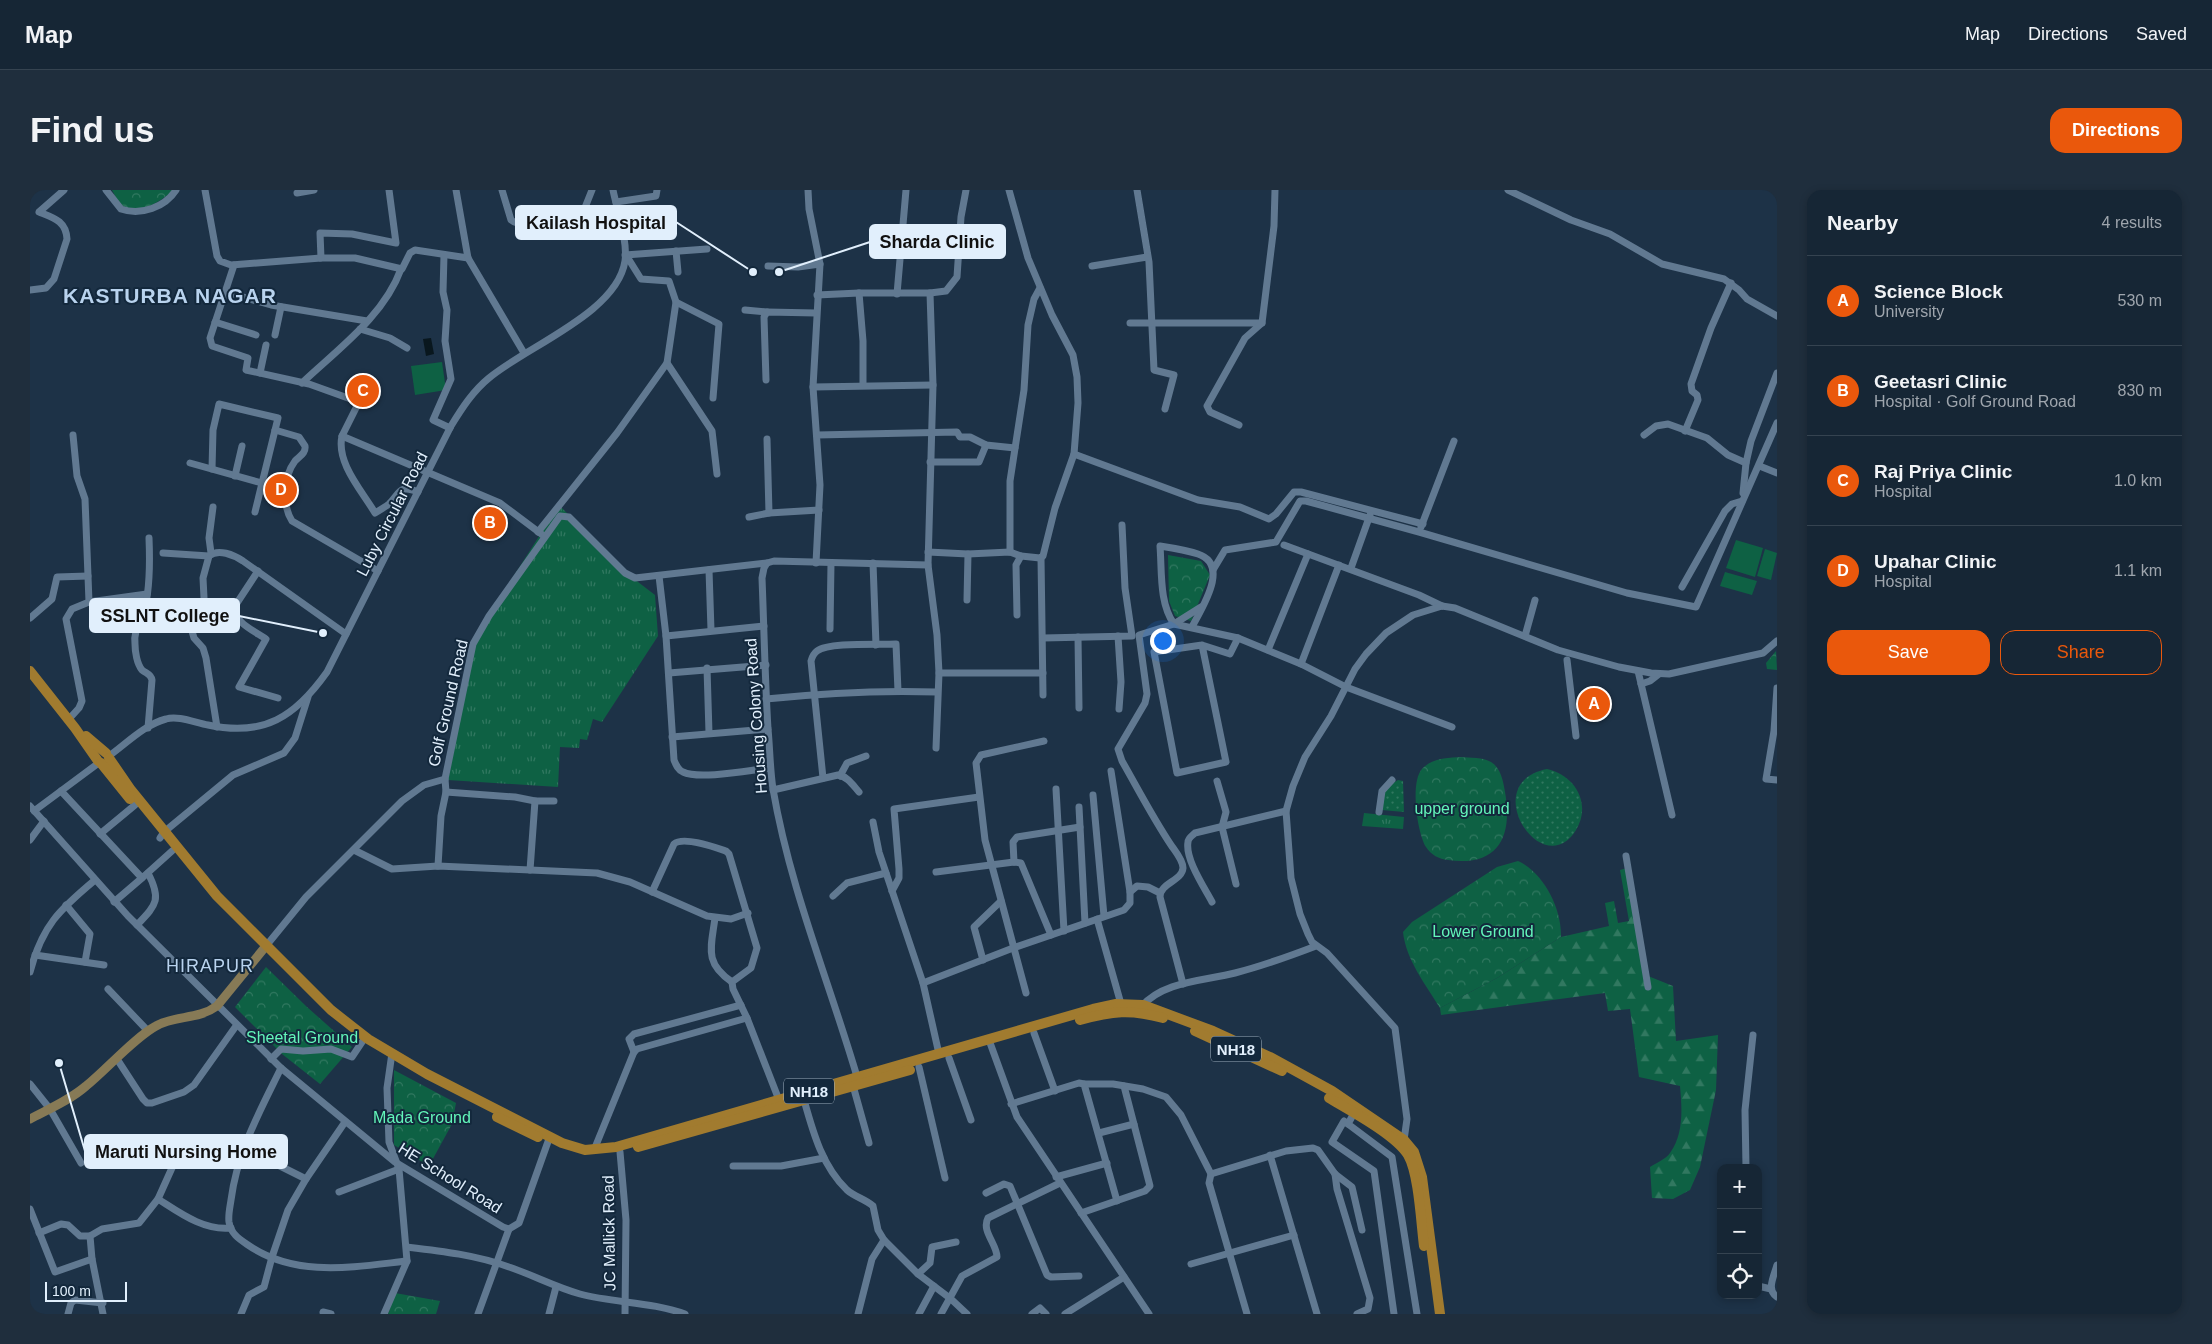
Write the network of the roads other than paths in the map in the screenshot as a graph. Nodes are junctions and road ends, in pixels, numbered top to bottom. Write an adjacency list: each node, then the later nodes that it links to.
1 (64, 190): 36 (street)
2 (106, 190): 3 (street)
3 (176, 190)
4 (206, 190): 29 (street)
5 (314, 190): 19 (street)
6 (389, 190): 26 (street)
7 (456, 190): 27 (street)
8 (502, 190): 9 (street)
9 (592, 190)
10 (613, 190): 20 (street, Luby Circular Road)
11 (656, 190): 20 (street)
12 (808, 190): 28 (street)
13 (906, 190): 40 (street)
14 (966, 190): 39 (street)
15 (1009, 190): 35 (street)
16 (1137, 190): 25 (street)
17 (1275, 190): 52 (street)
18 (1508, 190): 34 (street)
19 (297, 193)
20 (616, 202): 24 (street, Luby Circular Road)
21 (707, 248): 22 (street)
22 (676, 251): 24 (street); 33 (street)
23 (444, 255): 27 (street); 32 (street); 71 (street)
24 (625, 255): 42 (street); 58 (street, Luby Circular Road)
25 (1147, 257): 31 (street); 51 (street)
26 (321, 258): 29 (street); 32 (street)
27 (468, 258): 58 (street)
28 (820, 264): 30 (street); 41 (street)
29 (234, 265): 37 (street)
30 (768, 266)
31 (1092, 266)
32 (402, 269): 48 (street)
33 (678, 272)
34 (1731, 283): 47 (street); 73 (street)
35 (1040, 288): 83 (street); 84 (street)
36 (30, 290)
37 (225, 292): 43 (street); 49 (street)
38 (860, 293): 40 (street); 41 (street); 64 (street)
39 (930, 293): 40 (street); 65 (street)
40 (897, 294)
41 (817, 295): 46 (street)
42 (676, 302): 59 (street); 67 (street)
43 (281, 307): 48 (street); 55 (street)
44 (745, 310): 45 (street)
45 (767, 312): 46 (street); 62 (street)
46 (816, 313): 66 (street)
47 (1777, 316)
48 (367, 321): 53 (street)
49 (216, 322): 54 (street); 60 (street)
50 (1130, 323): 51 (street)
51 (1152, 323): 52 (street); 68 (street)
52 (1262, 323): 70 (street)
53 (360, 328): 57 (street); 63 (street)
54 (256, 335)
55 (275, 335)
56 (266, 345): 60 (street)
57 (407, 348)
58 (524, 354): 71 (street, Luby Circular Road)
59 (666, 363): 92 (street); 107 (street)
60 (260, 373): 63 (street)
61 (1777, 373): 87 (street)
62 (766, 380)
63 (302, 382): 78 (street)
64 (863, 385): 65 (street); 66 (street)
65 (933, 385): 74 (street)
66 (813, 386): 76 (street)
67 (713, 398)
68 (1165, 409)
69 (1777, 423): 96 (street)
70 (1239, 425)
71 (450, 428): 91 (street, Luby Circular Road)
72 (275, 430): 89 (street); 94 (street); 128 (street)
73 (1685, 431): 77 (street); 87 (street)
74 (931, 432): 76 (street); 81 (street); 85 (street)
75 (73, 435): 129 (street)
76 (817, 435): 98 (street)
77 (1644, 435)
78 (342, 436): 91 (street); 95 (street)
79 (767, 439): 101 (street)
80 (1454, 441): 104 (street)
81 (986, 445): 83 (street); 85 (street)
82 (242, 446): 93 (street)
83 (1015, 448): 111 (street)
84 (1074, 454): 99 (street); 117 (street)
85 (930, 462): 110 (street)
86 (190, 463): 89 (street)
87 (1746, 463): 96 (street)
88 (1762, 467): 90 (street)
89 (212, 469): 93 (street)
90 (1777, 473)
91 (427, 474): 95 (street, Luby Circular Road); 107 (street)
92 (717, 474)
93 (235, 476): 94 (street)
94 (262, 483): 100 (street)
95 (418, 492): 128 (street, Luby Circular Road)
96 (1742, 500): 106 (street); 131 (street)
97 (213, 507): 115 (street)
98 (819, 510): 101 (street); 119 (street)
99 (1371, 510): 103 (street); 104 (street)
100 (255, 512)
101 (769, 513): 102 (street)
102 (749, 517)
103 (1368, 518): 106 (street); 124 (street); 126 (street)
104 (1423, 524): 106 (street)
105 (1122, 525): 149 (street)
106 (1419, 532)
107 (541, 534): 130 (street, Golf Ground Road); 197 (street, Golf Ground Road)
108 (149, 538): 132 (street)
109 (1284, 545): 114 (street)
110 (928, 552): 113 (street); 123 (street)
111 (1010, 552): 113 (street); 116 (street)
112 (163, 553): 115 (street)
113 (968, 554): 134 (street)
114 (1308, 554): 122 (street); 157 (street)
115 (210, 555): 127 (street); 133 (street)
116 (1021, 556): 117 (street); 140 (street)
117 (1041, 558): 152 (street)
118 (767, 563): 119 (street); 125 (street); 143 (street, Housing Colony Road)
119 (816, 563): 120 (street)
120 (831, 563): 121 (street); 145 (street)
121 (873, 563): 123 (street); 155 (street)
122 (1338, 565): 124 (street); 159 (street)
123 (928, 566): 165 (street)
124 (1350, 568): 137 (street)
125 (709, 570): 130 (street); 146 (street)
126 (1213, 570): 138 (street); 142 (street)
127 (258, 571): 147 (street); 176 (street)
128 (378, 571): 147 (street, Luby Circular Road)
129 (88, 576): 136 (street); 141 (street)
130 (659, 576): 148 (street)
131 (1682, 587)
132 (147, 594): 136 (street); 182 (street)
133 (204, 598)
134 (967, 600)
135 (1535, 600): 150 (street)
136 (89, 602): 180 (street)
137 (1442, 606): 150 (street); 169 (street)
138 (1202, 607): 142 (street); 144 (street)
139 (186, 614): 183 (street)
140 (1017, 615)
141 (30, 618)
142 (1174, 624): 144 (street); 239 (street)
143 (764, 626): 146 (street); 160 (street, Housing Colony Road)
144 (1192, 628): 153 (street)
145 (830, 629)
146 (711, 630): 148 (street)
147 (346, 634): 173 (street, Luby Circular Road)
148 (666, 636): 164 (street)
149 (1118, 636): 151 (street); 179 (street)
150 (1525, 636): 162 (street)
151 (1078, 637): 152 (street); 178 (street)
152 (1043, 638): 166 (street)
153 (1238, 638): 156 (street); 157 (street)
154 (1777, 641): 167 (street)
155 (876, 645): 171 (street); 174 (street)
156 (1202, 645): 156 (street)
157 (1268, 650): 159 (street)
158 (1567, 660): 187 (street)
159 (1301, 664): 169 (street)
160 (766, 665): 161 (street); 177 (street, Housing Colony Road)
161 (707, 668): 164 (street); 186 (street)
162 (1638, 671): 167 (street); 168 (street)
163 (30, 672): 180 (highway, NH18)
164 (669, 673): 188 (street)
165 (939, 673): 166 (street); 172 (street)
166 (1043, 673): 175 (street)
167 (1659, 674): 168 (street)
168 (1641, 684): 215 (street)
169 (1346, 687): 181 (street); 213 (street)
170 (1777, 688): 185 (street)
171 (898, 691): 172 (street); 174 (street)
172 (937, 692): 190 (street)
173 (309, 694): 183 (street, Luby Circular Road); 222 (street)
174 (814, 694): 177 (street); 196 (street)
175 (1043, 695)
176 (278, 698)
177 (766, 699): 184 (street, Housing Colony Road)
178 (1079, 708)
179 (1119, 709)
180 (68, 719): 192 (highway, NH18)
181 (1452, 727)
182 (148, 728): 183 (street, Luby Circular Road); 192 (street, Luby Circular Road)
183 (218, 728)
184 (768, 729): 186 (street); 193 (street, Housing Colony Road)
185 (1773, 731): 200 (street)
186 (710, 733): 188 (street)
187 (1576, 736)
188 (672, 737): 193 (street)
189 (1044, 741): 207 (street)
190 (936, 748)
191 (866, 756): 195 (street)
192 (104, 759): 203 (street, Luby Circular Road); 210 (highway, NH18); 222 (highway, NH18)
193 (770, 768): 202 (street, Housing Colony Road)
194 (1111, 771): 238 (street)
195 (840, 776): 196 (street); 205 (street)
196 (823, 778): 202 (street)
197 (445, 779): 204 (street, Golf Ground Road); 224 (street)
198 (1217, 780): 219 (street)
199 (1392, 780): 214 (street)
200 (1777, 780)
201 (1056, 789): 220 (street)
202 (773, 790): 285 (street, Housing Colony Road)
203 (60, 791): 212 (street, Luby Circular Road); 221 (street)
204 (446, 792): 208 (street); 229 (street, Golf Ground Road)
205 (859, 792)
206 (1093, 795): 247 (street)
207 (979, 796): 228 (street); 236 (street)
208 (535, 801): 209 (street); 230 (street)
209 (554, 801)
210 (135, 805): 221 (street); 222 (highway, NH18)
211 (1079, 807): 218 (street)
212 (32, 809): 216 (street, HE School Road)
213 (1286, 811): 219 (street); 252 (street)
214 (1380, 812)
215 (1672, 815)
216 (44, 821): 223 (street); 234 (street, HE School Road)
217 (873, 822): 232 (street)
218 (1080, 827): 220 (street); 248 (street)
219 (1222, 827): 235 (street); 243 (street)
220 (1058, 830): 227 (street); 250 (street)
221 (100, 834): 233 (street)
222 (162, 835): 225 (highway, NH18); 253 (highway, NH18)
223 (30, 840)
224 (354, 850): 229 (street); 253 (street)
225 (172, 851): 233 (street); 253 (highway, NH18)
226 (1626, 856): 264 (street)
227 (1014, 862): 228 (street); 251 (street)
228 (992, 865): 231 (street); 241 (street)
229 (438, 866): 230 (street)
230 (530, 870): 237 (street)
231 (936, 872)
232 (886, 873): 236 (street); 240 (street)
233 (145, 875): 242 (street); 249 (street)
234 (94, 880): 242 (street, HE School Road); 244 (street)
235 (1236, 884)
236 (892, 891): 262 (street)
237 (652, 892): 245 (street); 246 (street)
238 (1130, 892): 239 (street); 247 (street)
239 (1160, 893): 263 (street)
240 (833, 896)
241 (1001, 901): 254 (street); 256 (street)
242 (114, 902): 249 (street, HE School Road)
243 (1212, 902)
244 (66, 905): 255 (street); 258 (street)
245 (748, 913): 246 (street); 261 (street)
246 (715, 918): 261 (street)
247 (1101, 918): 248 (street); 267 (street)
248 (1084, 923): 250 (street)
249 (137, 926): 269 (street, HE School Road)
250 (1064, 931): 251 (street)
251 (1051, 935): 254 (street)
252 (1316, 946): 263 (street); 302 (street)
253 (264, 948): 269 (main road); 276 (highway, NH18); 279 (highway, NH18)
254 (1013, 948): 256 (street); 266 (street)
255 (35, 955): 257 (street); 258 (street)
256 (983, 960): 262 (street)
257 (31, 962): 260 (street)
258 (85, 962): 259 (street)
259 (104, 965)
260 (30, 972)
261 (732, 982): 268 (street)
262 (923, 983): 280 (street)
263 (1183, 984): 270 (street)
264 (1648, 987)
265 (108, 990): 273 (street)
266 (1026, 993)
267 (1121, 1004): 270 (highway, NH18); 277 (highway, NH18)
268 (740, 1005): 271 (street); 278 (street)
269 (217, 1006): 272 (street, HE School Road); 273 (main road)
270 (1140, 1008): 274 (highway, NH18); 294 (highway, NH18); 302 (highway, NH18)
271 (747, 1018): 278 (street); 290 (street)
272 (236, 1026): 281 (street); 282 (street, HE School Road)
273 (148, 1031): 281 (main road)
274 (1034, 1033): 277 (highway, NH18); 289 (street)
275 (1753, 1035): 312 (street)
276 (362, 1042): 279 (highway, NH18); 282 (street)
277 (990, 1043): 280 (highway, NH18); 292 (street)
278 (634, 1052): 305 (street)
279 (391, 1056): 301 (highway, NH18); 313 (street)
280 (944, 1056): 283 (highway, NH18); 285 (highway, NH18); 296 (street)
281 (117, 1059): 293 (main road)
282 (271, 1059): 284 (street, HE School Road)
283 (919, 1067): 285 (highway, NH18); 317 (street)
284 (281, 1068): 297 (street, HE School Road); 304 (street)
285 (855, 1082): 290 (highway, NH18); 291 (highway, NH18); 303 (street, Housing Colony Road)
286 (30, 1084): 293 (street)
287 (1084, 1084): 288 (street); 289 (street); 300 (street)
288 (1124, 1086): 298 (street); 315 (street)
289 (1055, 1091): 292 (street)
290 (780, 1100): 305 (highway, NH18)
291 (804, 1100): 306 (highway, NH18); 308 (street)
292 (1012, 1104): 319 (street)
293 (50, 1109): 295 (main road); 310 (street)
294 (1354, 1113): 299 (street); 377 (highway, NH18)
295 (30, 1119)
296 (971, 1120)
297 (345, 1122): 313 (street, HE School Road); 318 (street)
298 (1134, 1124): 300 (street); 323 (street)
299 (1348, 1124): 375 (street); 376 (street)
300 (1099, 1132): 311 (street)
301 (549, 1139): 305 (highway, NH18); 306 (highway, NH18); 328 (street, HE School Road)
302 (1404, 1140): 378 (highway, NH18)
303 (869, 1144)
304 (244, 1148): 318 (street); 327 (street)
305 (594, 1150)
306 (620, 1152): 352 (street, JC Mallick Road)
307 (1270, 1156): 315 (street); 316 (street); 331 (street)
308 (824, 1158): 314 (street); 333 (street)
309 (176, 1159): 322 (street)
310 (82, 1163)
311 (1107, 1163): 319 (street); 323 (street)
312 (1746, 1164)
313 (397, 1166): 320 (street); 328 (street, HE School Road); 335 (street)
314 (733, 1166)
315 (1211, 1174): 336 (street)
316 (1335, 1174): 329 (street); 374 (street)
317 (944, 1178)
318 (306, 1179): 337 (street)
319 (1058, 1180): 324 (street); 326 (street)
320 (339, 1192)
321 (986, 1193): 324 (street)
322 (158, 1199): 327 (street); 332 (street)
323 (1117, 1201): 326 (street)
324 (1019, 1204): 344 (street); 351 (street)
325 (30, 1209): 330 (street)
326 (1081, 1213): 345 (street)
327 (231, 1228): 337 (street)
328 (509, 1229): 340 (street)
329 (1362, 1230)
330 (39, 1232): 332 (street); 338 (street)
331 (1294, 1235): 336 (street); 373 (street)
332 (90, 1236): 338 (street)
333 (884, 1240): 343 (street); 364 (street)
334 (956, 1242): 343 (street)
335 (407, 1247): 339 (street); 340 (street)
336 (1228, 1254): 341 (street); 372 (street)
337 (272, 1257): 339 (street); 357 (street)
338 (92, 1259): 353 (street)
339 (407, 1261): 359 (street)
340 (497, 1263): 347 (street); 360 (street)
341 (1191, 1264)
342 (1777, 1265): 349 (street)
343 (918, 1274): 346 (street)
344 (1079, 1276)
345 (1124, 1277): 370 (street); 371 (street)
346 (934, 1286): 351 (street); 365 (street)
347 (556, 1287): 352 (street); 361 (street)
348 (1762, 1287): 349 (street)
349 (1770, 1289): 350 (street)
350 (1777, 1296)
351 (951, 1299): 366 (street); 367 (street)
352 (624, 1302): 362 (street, JC Mallick Road); 363 (street)
353 (102, 1303): 355 (street); 356 (street)
354 (323, 1312): 358 (street)
355 (68, 1314)
356 (103, 1314)
357 (242, 1314)
358 (331, 1314)
359 (384, 1314)
360 (478, 1314)
361 (549, 1314)
362 (625, 1314)
363 (685, 1314)
364 (858, 1314)
365 (919, 1314)
366 (941, 1314)
367 (967, 1314)
368 (1032, 1314): 369 (street)
369 (1046, 1314)
370 (1065, 1314)
371 (1149, 1314)
372 (1247, 1314)
373 (1317, 1314)
374 (1357, 1314)
375 (1394, 1314)
376 (1417, 1314)
377 (1434, 1314)
378 (1440, 1314)

